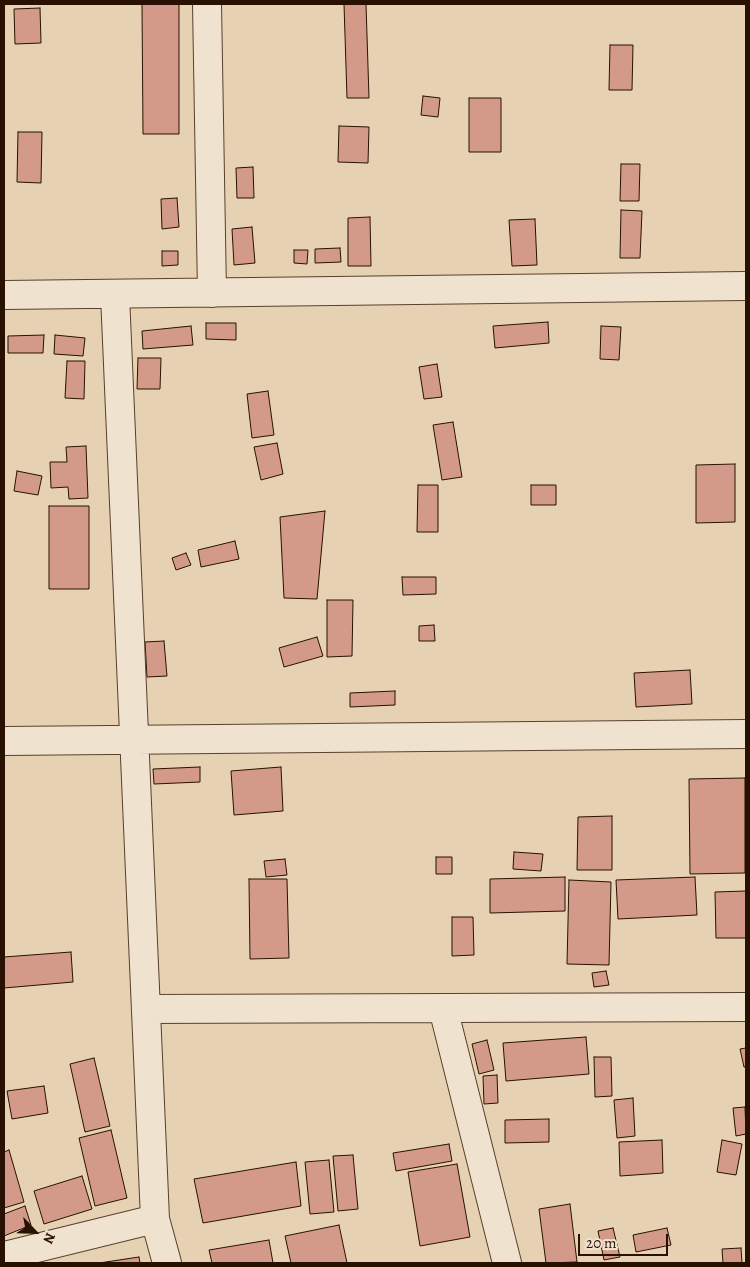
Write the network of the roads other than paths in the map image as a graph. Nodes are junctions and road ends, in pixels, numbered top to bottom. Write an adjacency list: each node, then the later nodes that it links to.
1 (207, 4): 3 (street)
2 (746, 286): 3 (street)
3 (212, 293): 5 (street)
4 (4, 295): 5 (street)
5 (115, 295): 7 (street)
6 (746, 734): 7 (street)
7 (134, 740): 8 (street); 11 (street)
8 (4, 741)
9 (746, 1007): 10 (street)
10 (443, 1008): 11 (street); 15 (street)
11 (146, 1009): 12 (street)
12 (155, 1219): 13 (street); 14 (street)
13 (4, 1256)
14 (167, 1263)
15 (507, 1263)

